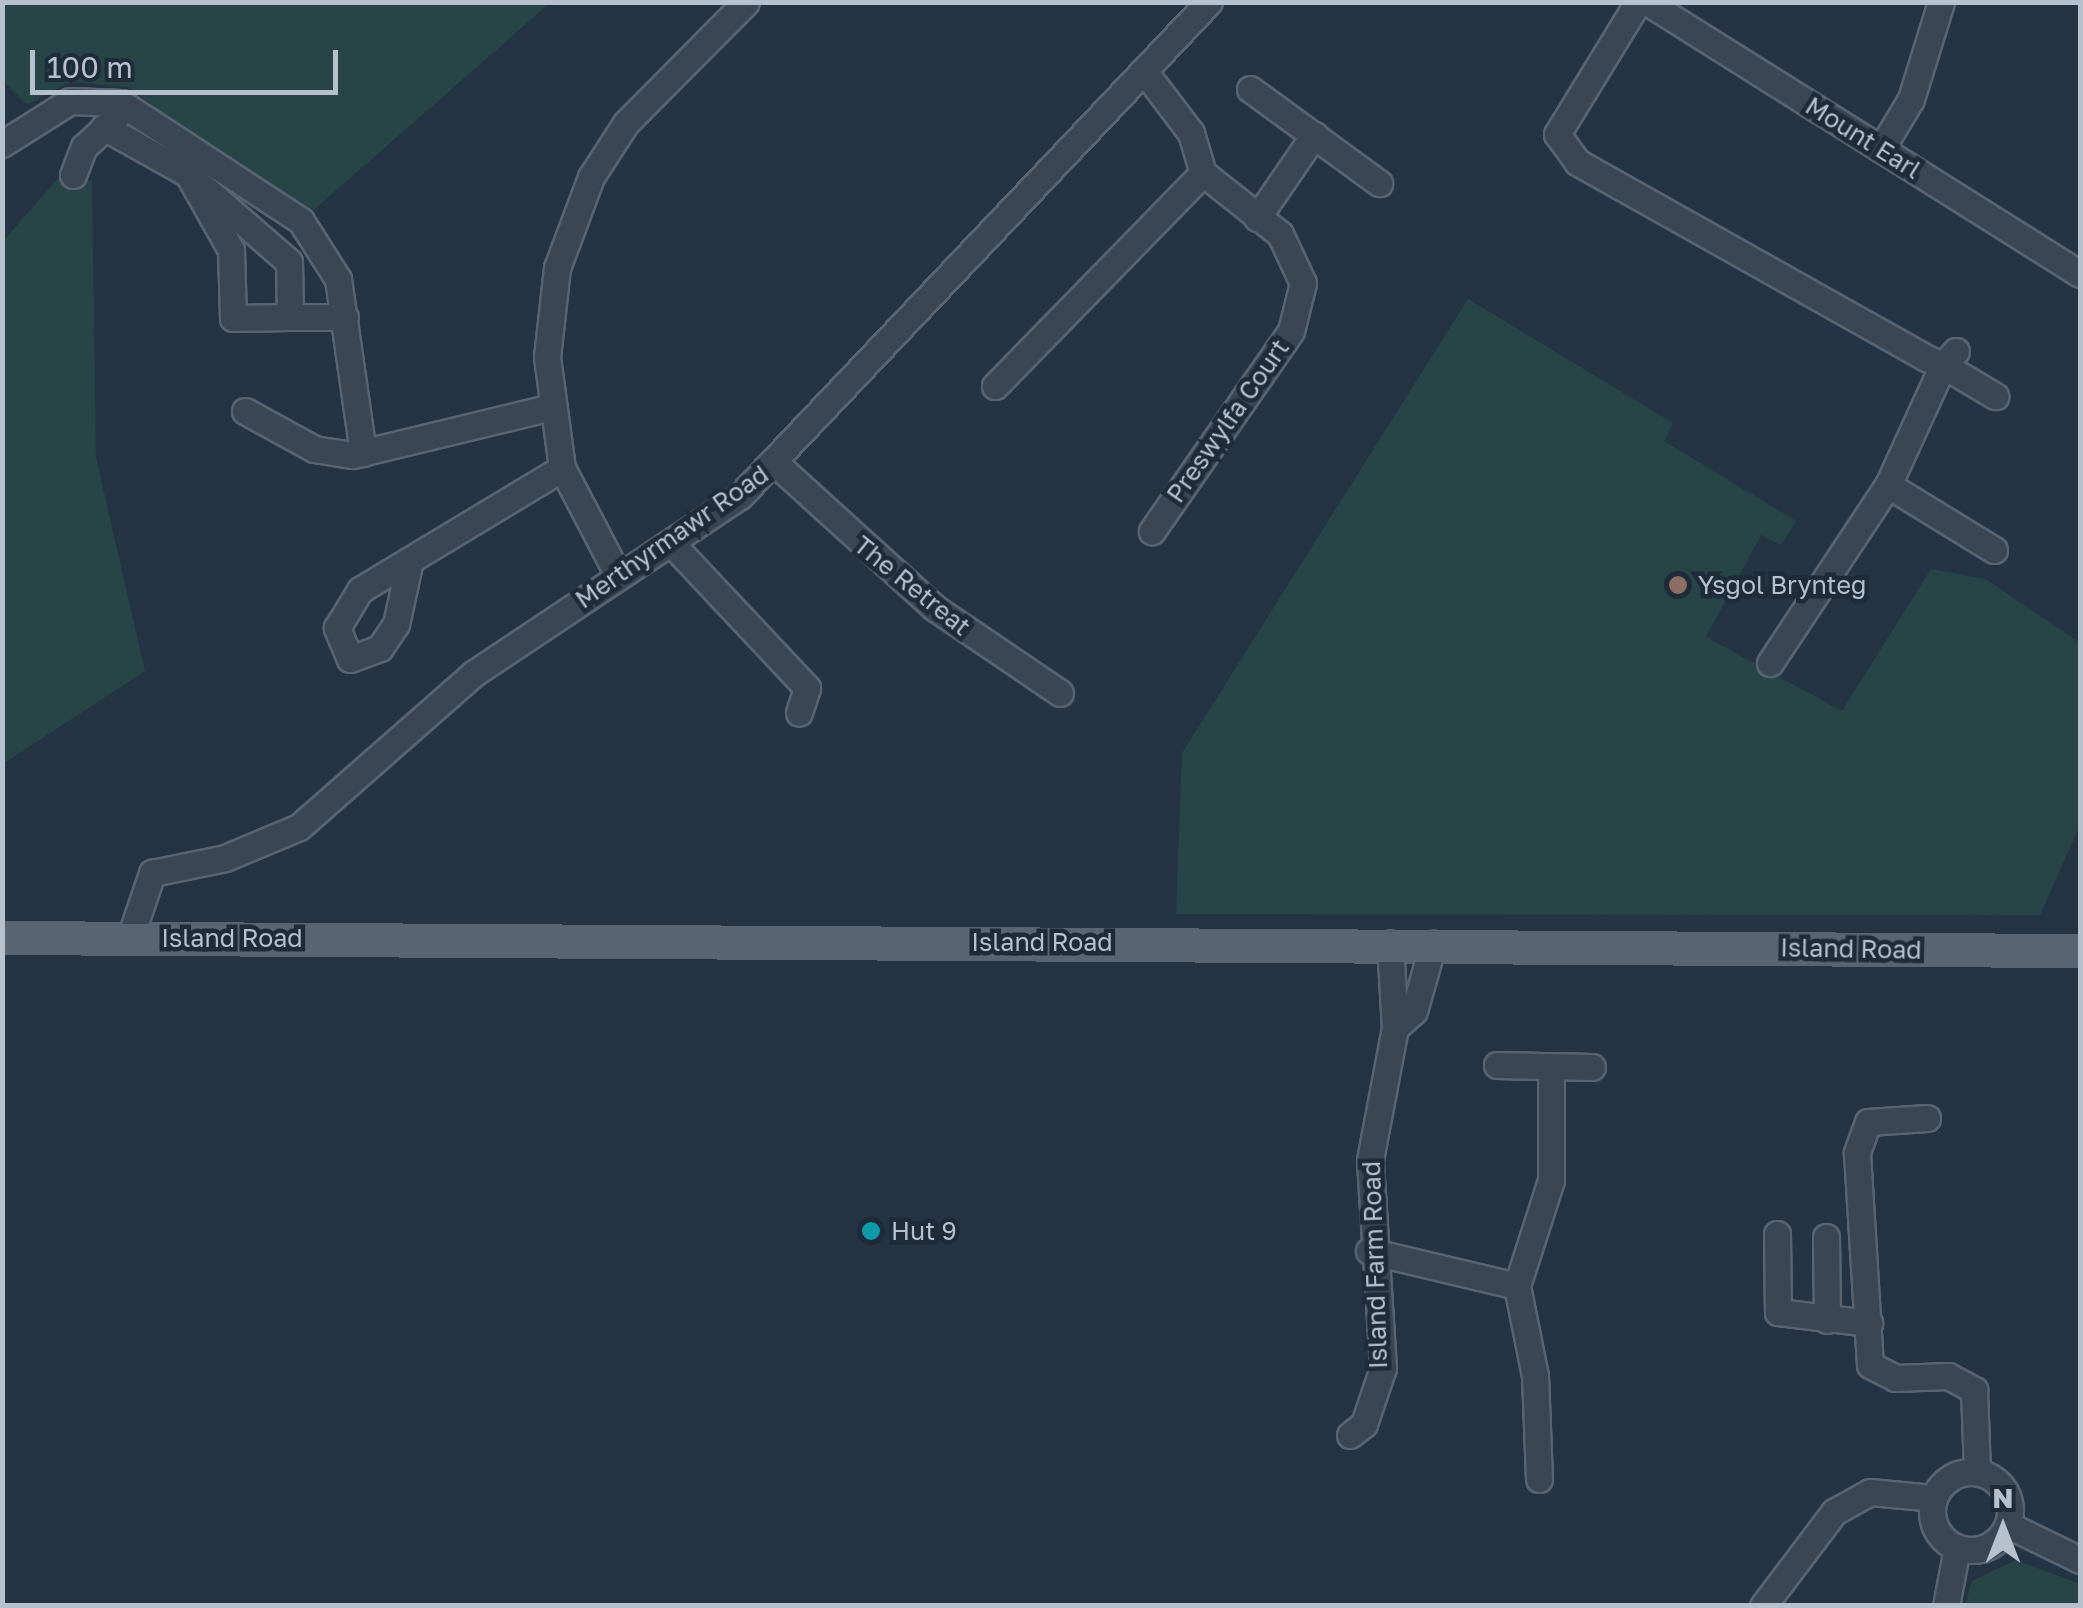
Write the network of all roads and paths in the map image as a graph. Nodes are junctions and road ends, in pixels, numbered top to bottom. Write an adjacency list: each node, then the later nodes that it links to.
1 (746, 2): 24 (street)
2 (1209, 2): 6 (street, Merthyrmawr Road)
3 (1638, 2): 21 (street)
4 (1647, 2): 12 (street, Mount Earl)
5 (1942, 2): 12 (street)
6 (1144, 71): 13 (street); 27 (street, Merthyrmawr Road)
7 (1250, 89): 10 (street)
8 (127, 106): 9 (street); 11 (street); 20 (street)
9 (104, 127): 14 (street); 15 (street)
10 (1314, 136): 16 (street); 17 (street)
11 (2, 144)
12 (1881, 150): 18 (street, Mount Earl)
13 (1203, 173): 17 (street, Preswylfa Court); 22 (street)
14 (188, 174): 19 (street); 19 (street)
15 (72, 175)
16 (1379, 183)
17 (1257, 218): 30 (street, Preswylfa Court)
18 (2080, 274)
19 (290, 305): 20 (street)
20 (337, 316): 26 (street)
21 (1950, 358): 23 (street); 29 (street)
22 (995, 386)
23 (1994, 396)
24 (551, 407): 26 (street); 28 (street)
25 (245, 410): 26 (street)
26 (363, 453)
27 (776, 464): 31 (street, Merthyrmawr Road); 36 (street, The Retreat)
28 (562, 468): 33 (street); 34 (street)
29 (1888, 485): 32 (street); 35 (street)
30 (1152, 531)
31 (671, 543): 34 (street, Merthyrmawr Road); 37 (street)
32 (1994, 550)
33 (410, 560)
34 (618, 575): 39 (street, Merthyrmawr Road)
35 (1770, 663)
36 (1060, 693)
37 (799, 713)
38 (2, 938): 39 (main road, Island Road)
39 (130, 938): 40 (main road, Island Road)
40 (1390, 944): 41 (main road, Island Road); 43 (street, Island Farm Road)
41 (1433, 944): 42 (main road, Island Road); 43 (street, Island Farm Road)
42 (2080, 951)
43 (1395, 1028): 50 (street, Island Farm Road)
44 (1497, 1065): 46 (street)
45 (1592, 1066): 46 (street)
46 (1551, 1068): 51 (street)
47 (1927, 1118): 53 (street)
48 (1777, 1234): 52 (street)
49 (1826, 1237): 52 (street)
50 (1369, 1251): 51 (street); 54 (street, Island Farm Road)
51 (1517, 1286): 56 (street)
52 (1827, 1320): 53 (street)
53 (1869, 1323): 55 (street)
54 (1350, 1435)
55 (1977, 1472): 57 (street); 58 (street)
56 (1539, 1478)
57 (1933, 1498): 59 (street); 61 (street)
58 (2010, 1526): 59 (street); 60 (street)
59 (1957, 1548): 62 (street)
60 (2080, 1560)
61 (1763, 1606)
62 (1946, 1606)

